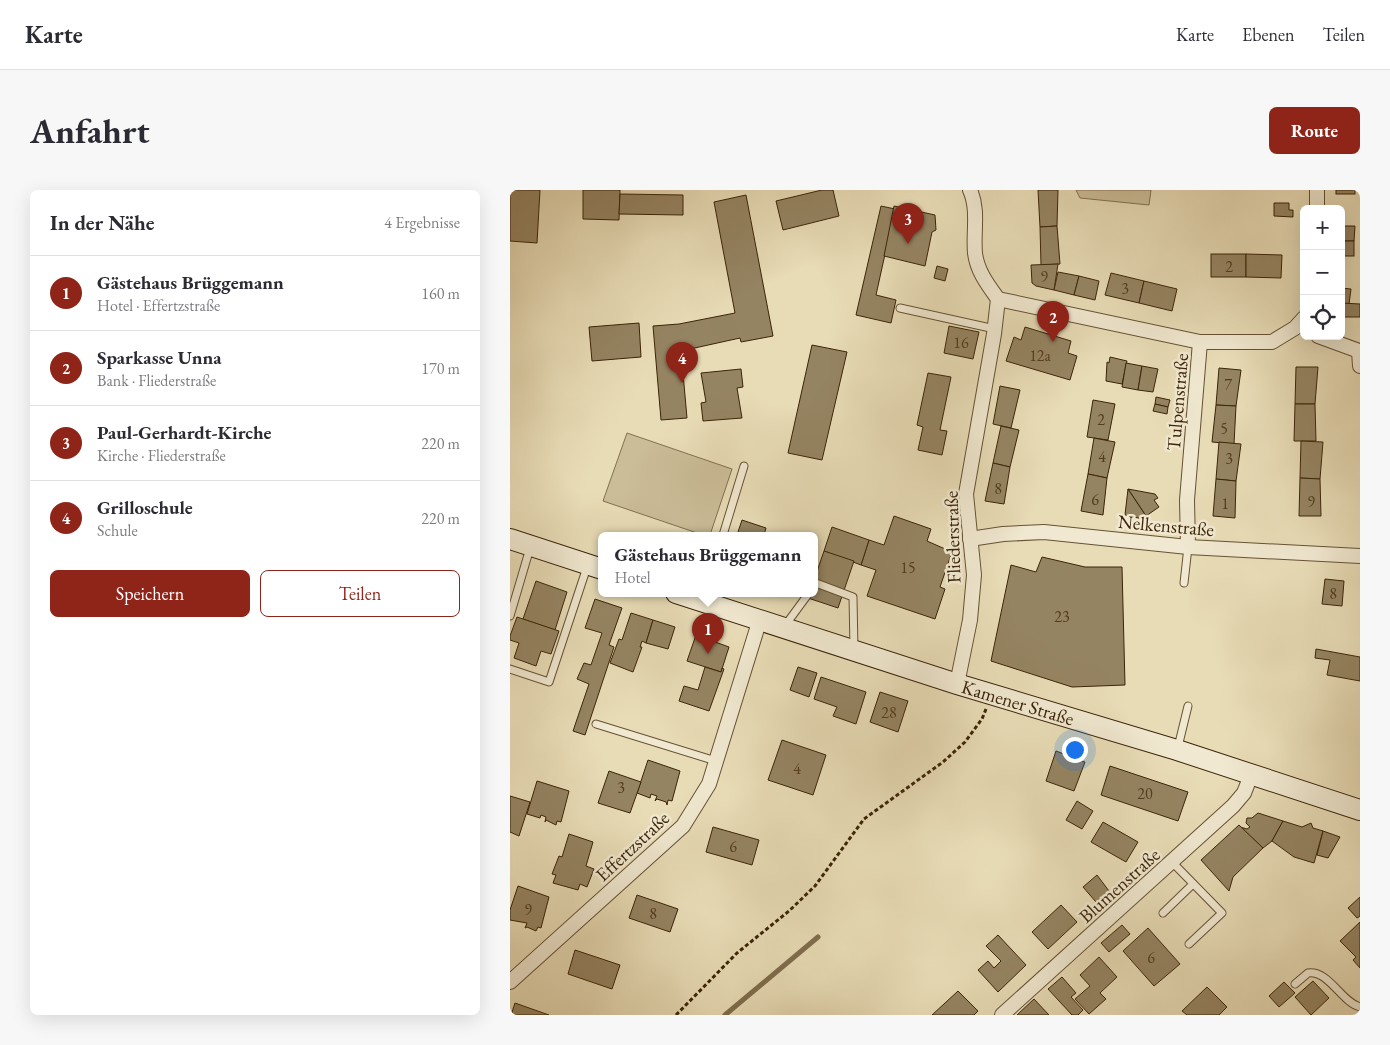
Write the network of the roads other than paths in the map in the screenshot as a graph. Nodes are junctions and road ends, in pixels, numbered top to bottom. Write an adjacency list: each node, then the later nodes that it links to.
1 (970, 190): 4 (street)
2 (1317, 190): 3 (street)
3 (1317, 205)
4 (998, 299): 7 (street, Fliederstraße); 9 (street)
5 (900, 308): 7 (lane)
6 (1300, 327): 9 (street, Tulpenstraße)
7 (995, 329): 14 (street, Fliederstraße)
8 (1329, 340): 10 (street)
9 (1200, 342): 16 (street, Tulpenstraße)
10 (1360, 366)
11 (744, 466): 12 (lane)
12 (724, 532)
13 (510, 539): 15 (main road)
14 (970, 539): 16 (street, Nelkenstraße); 28 (street, Fliederstraße)
15 (531, 546): 18 (main road); 23 (lane)
16 (1188, 547): 17 (street, Nelkenstraße); 19 (lane)
17 (1360, 556)
18 (595, 567): 27 (lane)
19 (1184, 583)
20 (818, 584): 26 (lane)
21 (704, 597): 24 (main road, Kamener Straße)
22 (806, 597): 25 (lane)
23 (510, 616)
24 (760, 619): 25 (main road, Kamener Straße); 32 (street, Effertzstraße)
25 (783, 627): 26 (main road, Kamener Straße)
26 (854, 650): 28 (main road, Kamener Straße)
27 (510, 669)
28 (957, 684): 31 (main road, Kamener Straße)
29 (1188, 706): 31 (lane)
30 (596, 724): 32 (lane)
31 (1177, 750): 33 (main road, Kamener Straße)
32 (716, 761): 39 (street, Effertzstraße)
33 (1252, 775): 34 (main road, Kamener Straße); 35 (street, Blumenstraße)
34 (1360, 810)
35 (1172, 862): 36 (lane); 42 (street, Blumenstraße)
36 (1193, 884): 37 (lane); 38 (lane)
37 (1163, 913)
38 (1189, 944)
39 (510, 982)
40 (1294, 984): 41 (lane)
41 (1360, 1008)
42 (1002, 1015)

